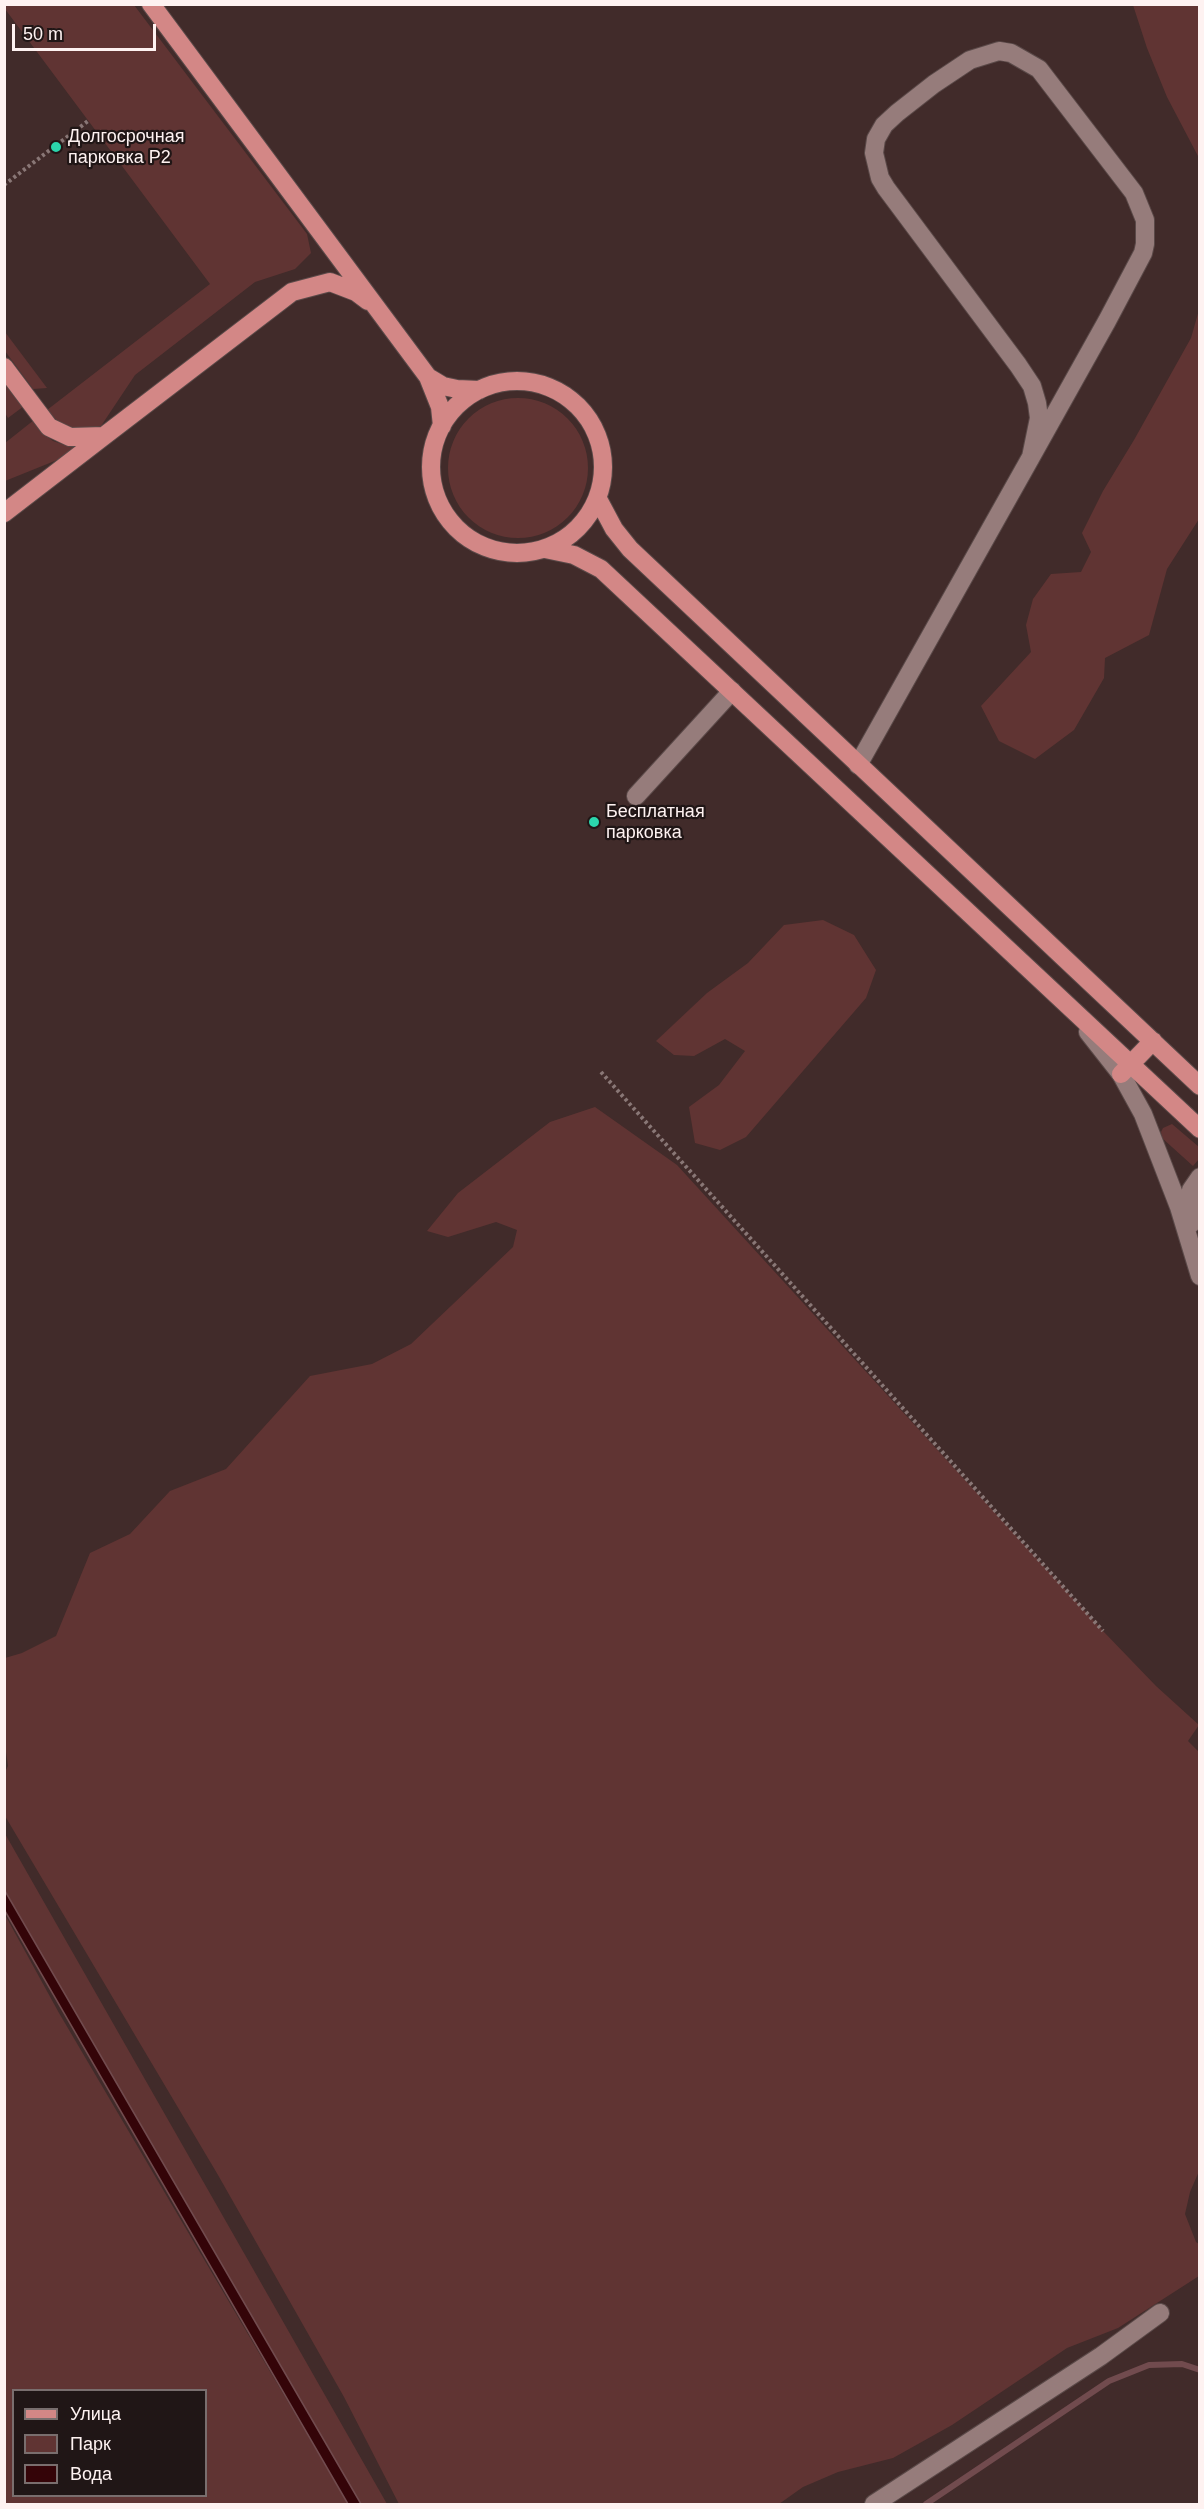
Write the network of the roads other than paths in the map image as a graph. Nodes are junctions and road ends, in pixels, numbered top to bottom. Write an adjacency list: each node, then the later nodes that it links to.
1 (151, 4): 2 (main road)
2 (377, 308): 4 (main road); 7 (main road)
3 (4, 367): 7 (main road)
4 (428, 377): 5 (main road); 6 (main road)
5 (479, 390): 6 (main road); 9 (main road)
6 (442, 426): 11 (main road)
7 (104, 436): 10 (main road)
8 (1031, 457): 8 (street); 13 (street)
9 (598, 499): 11 (main road); 13 (main road)
10 (4, 513)
11 (545, 549): 12 (main road)
12 (732, 692): 14 (street); 16 (main road)
13 (858, 765): 15 (main road)
14 (636, 796)
15 (1153, 1041): 16 (main road); 17 (main road)
16 (1125, 1070): 18 (main road); 20 (street)
17 (1200, 1086)
18 (1200, 1129)
19 (1200, 1177): 20 (street)
20 (1199, 1276)
21 (1160, 2313): 22 (street)
22 (874, 2505)

